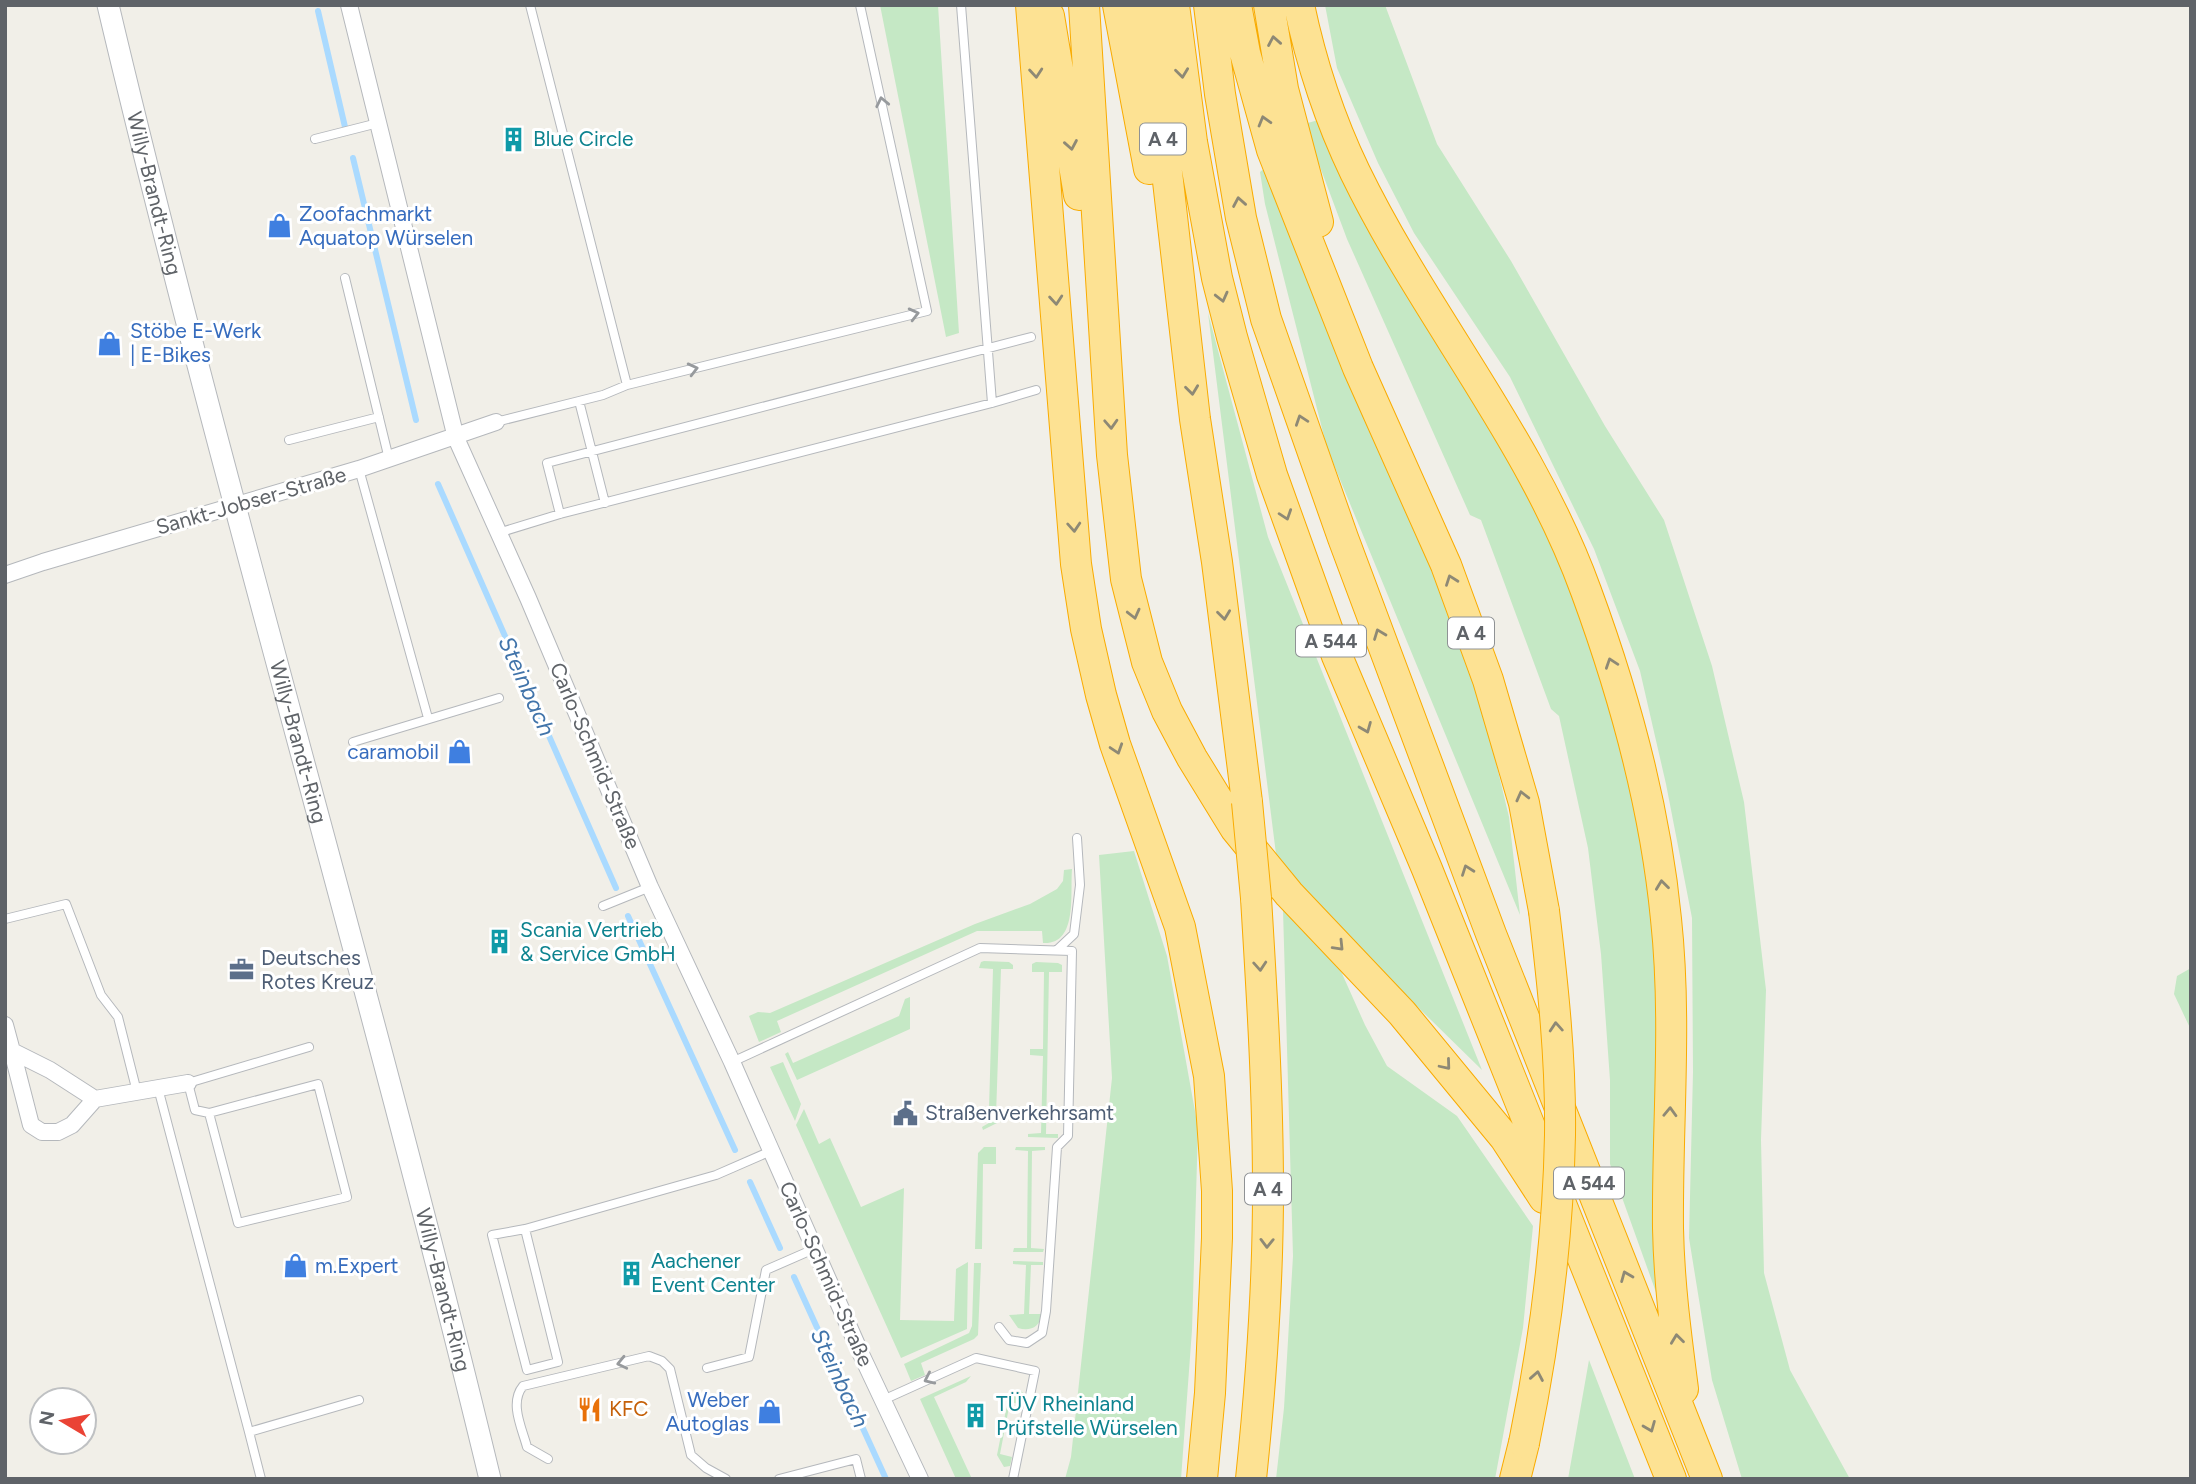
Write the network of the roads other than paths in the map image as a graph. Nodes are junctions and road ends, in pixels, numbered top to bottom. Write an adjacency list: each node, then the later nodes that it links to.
1 (108, 5): 36 (street, Willy-Brandt-Ring)
2 (349, 5): 16 (street, Carlo-Schmid-Straße)
3 (530, 5): 24 (lane)
4 (860, 5): 24 (lane, one-way to 4)
5 (961, 5): 21 (lane)
6 (1031, 5): 75 (highway, one-way to 75)
7 (1047, 5): 22 (highway, one-way to 22)
8 (1084, 5): 22 (highway)
9 (1118, 5): 18 (highway)
10 (1148, 5): 18 (highway, A 4)
11 (1174, 5): 60 (highway, A 544, one-way to 60)
12 (1209, 5): 65 (highway, A 544, one-way to 12)
13 (1236, 5): 23 (highway, A 4, one-way to 13)
14 (1269, 5): 23 (highway, one-way to 14)
15 (1300, 5): 65 (highway, one-way to 15)
16 (378, 123): 17 (lane); 30 (street, Carlo-Schmid-Straße)
17 (315, 139)
18 (1178, 274): 76 (highway, A 4, one-way to 76, bridge)
19 (345, 278): 28 (lane)
20 (1031, 337): 21 (lane)
21 (988, 346): 27 (lane); 32 (lane)
22 (1107, 356): 60 (highway, one-way to 60)
23 (1358, 368): 77 (highway, A 4, one-way to 23, bridge)
24 (627, 385): 26 (lane)
25 (1036, 390): 27 (lane)
26 (579, 401): 29 (lane); 32 (lane)
27 (992, 403): 35 (lane)
28 (379, 418): 31 (lane); 33 (lane)
29 (496, 422): 30 (street, Sankt-Jobser-Straße)
30 (456, 438): 33 (street, Sankt-Jobser-Straße); 38 (street, Carlo-Schmid-Straße)
31 (289, 440)
32 (591, 452): 35 (lane); 37 (lane)
33 (389, 459): 34 (street, Sankt-Jobser-Straße)
34 (359, 469): 36 (street, Sankt-Jobser-Straße); 41 (lane)
35 (605, 503): 37 (lane)
36 (236, 504): 39 (street, Sankt-Jobser-Straße); 69 (street, Willy-Brandt-Ring)
37 (559, 514): 38 (lane)
38 (498, 533): 44 (street, Carlo-Schmid-Straße)
39 (5, 575)
40 (499, 698): 41 (lane)
41 (428, 719): 42 (lane)
42 (353, 742)
43 (1077, 838): 47 (lane)
44 (650, 887): 45 (lane); 51 (street, Carlo-Schmid-Straße)
45 (603, 906)
46 (5, 919): 54 (lane)
47 (1057, 950): 51 (lane); 61 (lane)
48 (5, 1025): 50 (street)
49 (309, 1047): 52 (lane)
50 (12, 1051): 55 (street); 55 (street)
51 (732, 1062): 57 (street, Carlo-Schmid-Straße)
52 (188, 1083): 53 (street); 56 (lane)
53 (158, 1088): 54 (street); 66 (lane)
54 (137, 1092): 55 (street)
55 (94, 1099)
56 (209, 1113): 56 (lane)
57 (771, 1151): 58 (lane); 59 (street, Carlo-Schmid-Straße)
58 (525, 1229): 58 (lane)
59 (814, 1249): 62 (lane); 64 (street, Carlo-Schmid-Straße)
60 (1579, 1251): 78 (highway, A 544, one-way to 78)
61 (999, 1327)
62 (707, 1368)
63 (359, 1400): 66 (lane)
64 (883, 1400): 73 (street, Carlo-Schmid-Straße); 74 (lane, one-way to 64)
65 (1688, 1431): 79 (highway, A 544)
66 (249, 1432): 68 (lane)
67 (548, 1459): 70 (lane, one-way to 67)
68 (261, 1479)
69 (490, 1479)
70 (726, 1479)
71 (779, 1479): 72 (lane)
72 (861, 1479)
73 (920, 1479)
74 (1013, 1479)
75 (1202, 1479)
76 (1251, 1479)
77 (1515, 1479)
78 (1671, 1479)
79 (1707, 1479)

